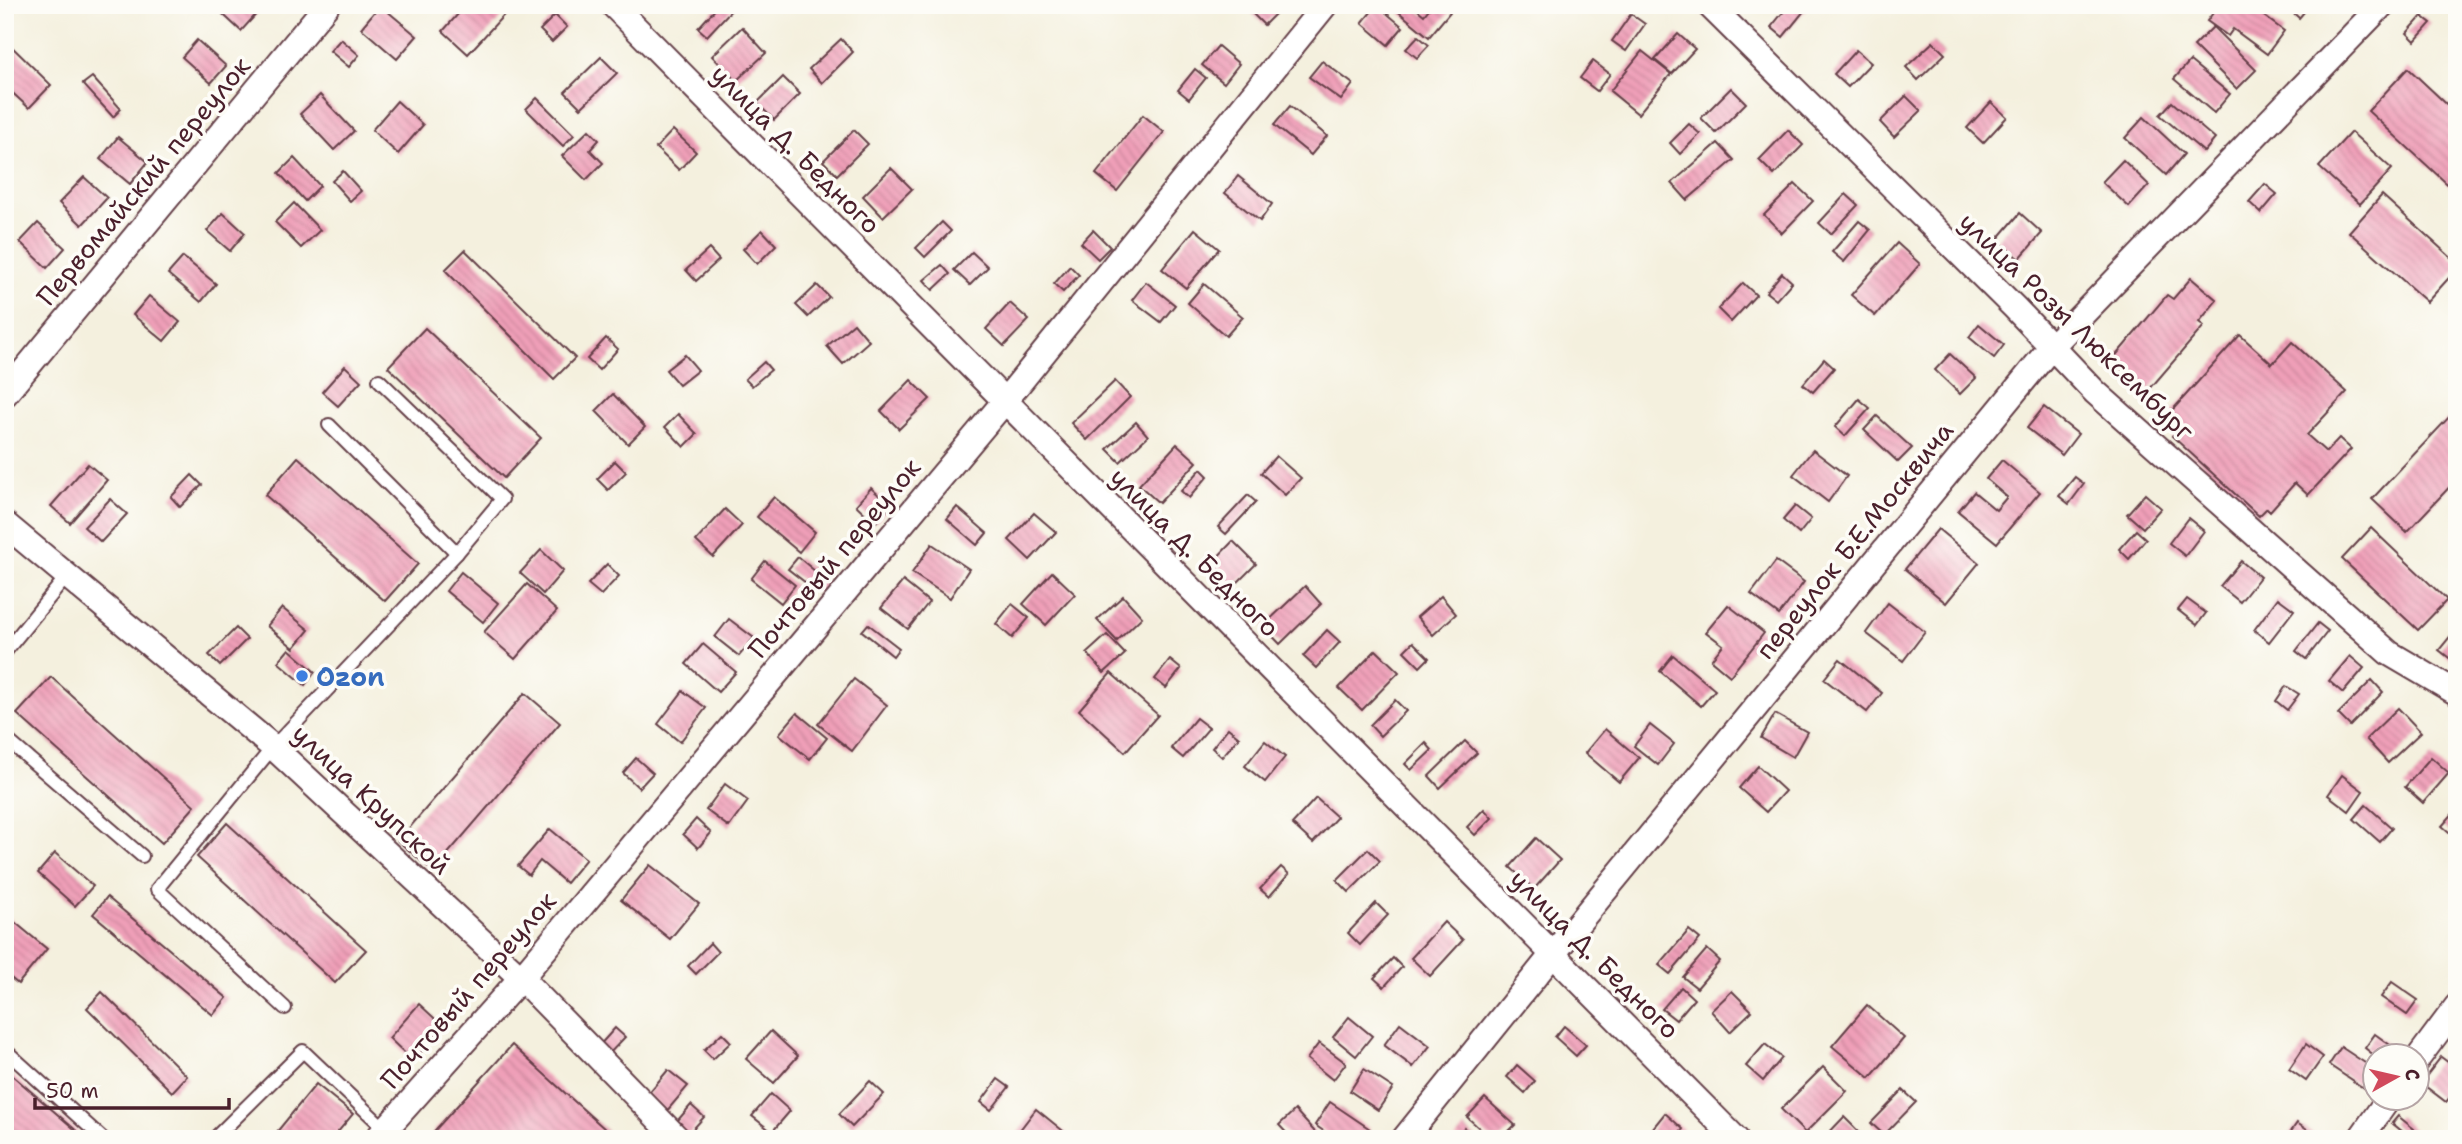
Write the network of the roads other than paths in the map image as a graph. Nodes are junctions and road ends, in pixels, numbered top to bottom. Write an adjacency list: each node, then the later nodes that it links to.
1 (327, 5): 8 (street, Первомайский переулок)
2 (613, 5): 9 (street, улица Д. Бедного)
3 (1325, 5): 9 (street, Почтовый переулок)
4 (1709, 5): 6 (street, улица Розы Люксембург)
5 (2382, 5): 6 (street, переулок Б.Е.Москвича)
6 (2052, 346): 15 (street, улица Розы Люксембург); 19 (street, переулок Б.Е.Москвича)
7 (379, 380): 12 (lane)
8 (5, 394)
9 (1004, 402): 19 (street, улица Д. Бедного); 20 (street, Почтовый переулок)
10 (329, 425): 12 (lane)
11 (5, 524): 13 (street, улица Крупской)
12 (457, 553): 17 (lane)
13 (67, 576): 14 (lane); 17 (street, улица Крупской)
14 (5, 652)
15 (2457, 693)
16 (5, 738): 18 (lane)
17 (273, 747): 20 (street, улица Крупской); 22 (lane)
18 (142, 856)
19 (1553, 954): 30 (street, переулок Б.Е.Москвича); 31 (street, улица Д. Бедного)
20 (521, 978): 26 (street, Почтовый переулок); 27 (street, улица Крупской)
21 (2457, 1006): 23 (street)
22 (285, 1008)
23 (2430, 1043)
24 (5, 1050): 28 (lane)
25 (2379, 1112): 32 (street)
26 (381, 1134): 29 (lane)
27 (676, 1138)
28 (103, 1139)
29 (214, 1139)
30 (1404, 1139)
31 (1736, 1139)
32 (2360, 1139)

